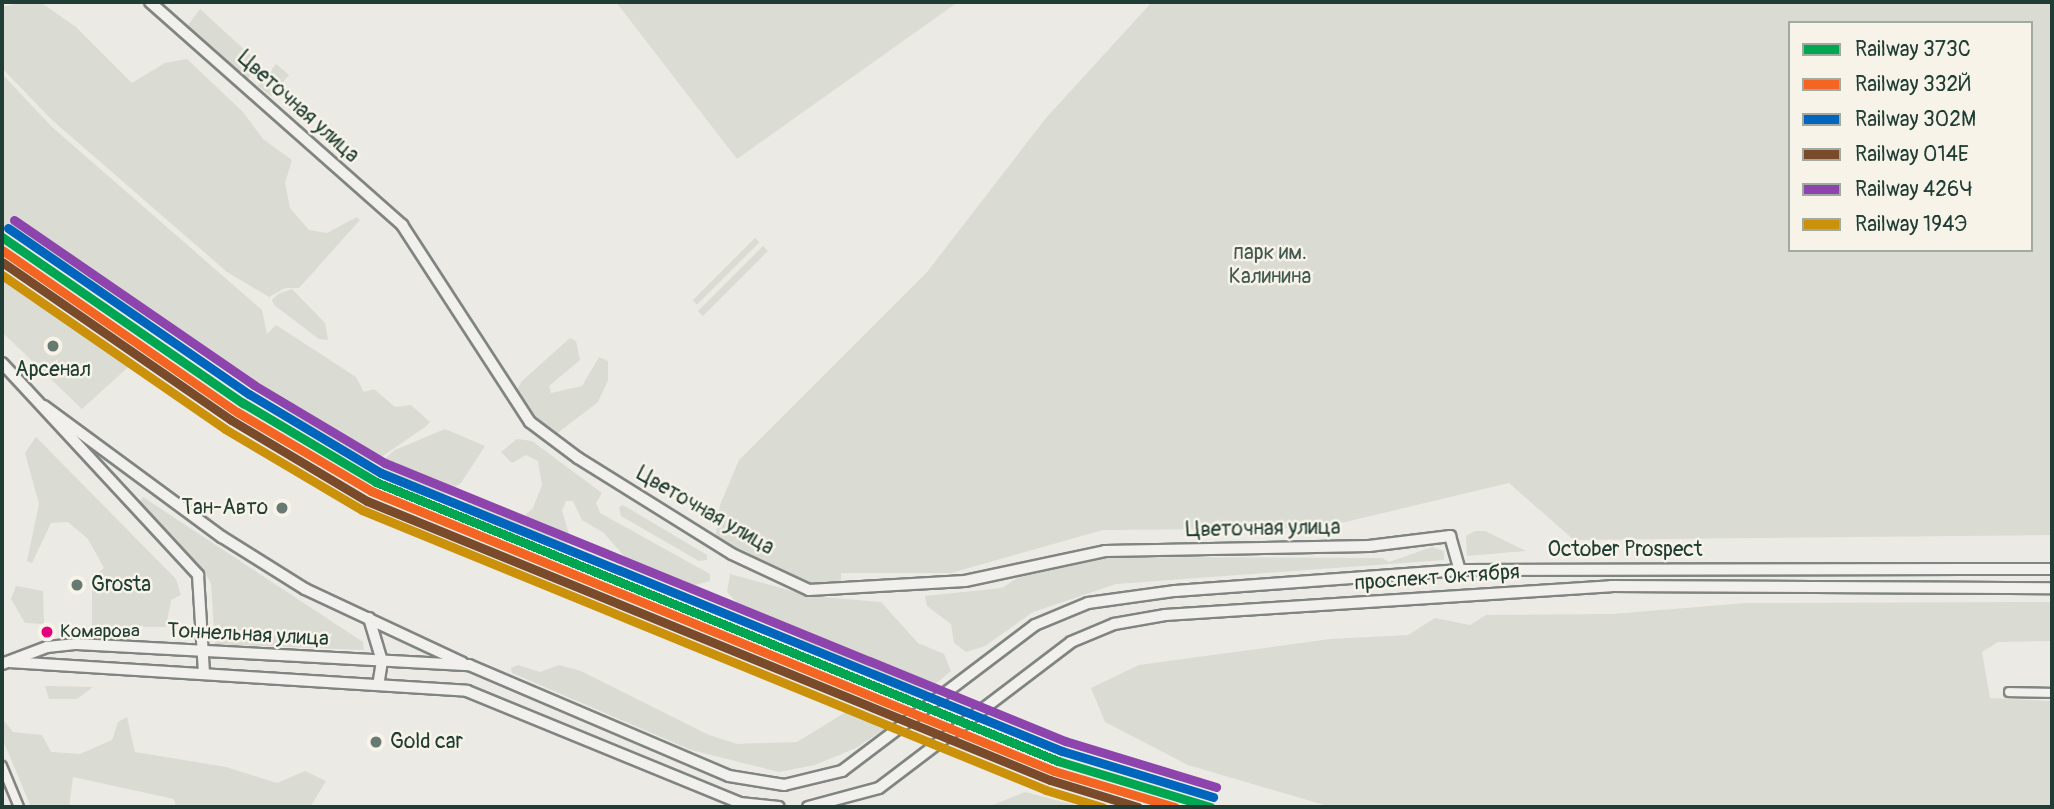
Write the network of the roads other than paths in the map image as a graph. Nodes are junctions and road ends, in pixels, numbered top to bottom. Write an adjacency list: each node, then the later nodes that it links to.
1 (150, 2): 5 (main road, Цветочная улица)
2 (2, 363): 3 (main road)
3 (44, 406): 7 (main road); 8 (main road)
4 (2052, 569): 5 (main road, October Prospect)
5 (1460, 570): 17 (main road, October Prospect)
6 (2052, 589): 20 (main road, проспект Октября)
7 (369, 618): 9 (main road); 11 (main road)
8 (204, 652): 9 (main road, Тоннельная улица); 10 (main road, Тоннельная улица); 12 (main road)
9 (382, 661): 11 (main road, Тоннельная улица); 13 (main road)
10 (4, 663): 12 (main road, Тоннельная улица)
11 (469, 665): 17 (main road, Тоннельная улица)
12 (204, 673): 13 (main road, Тоннельная улица)
13 (378, 685): 19 (main road, Тоннельная улица)
14 (2009, 692): 15 (street)
15 (2052, 694)
16 (2, 766): 18 (street)
17 (842, 771)
18 (19, 807)
19 (779, 807)
20 (808, 807)

